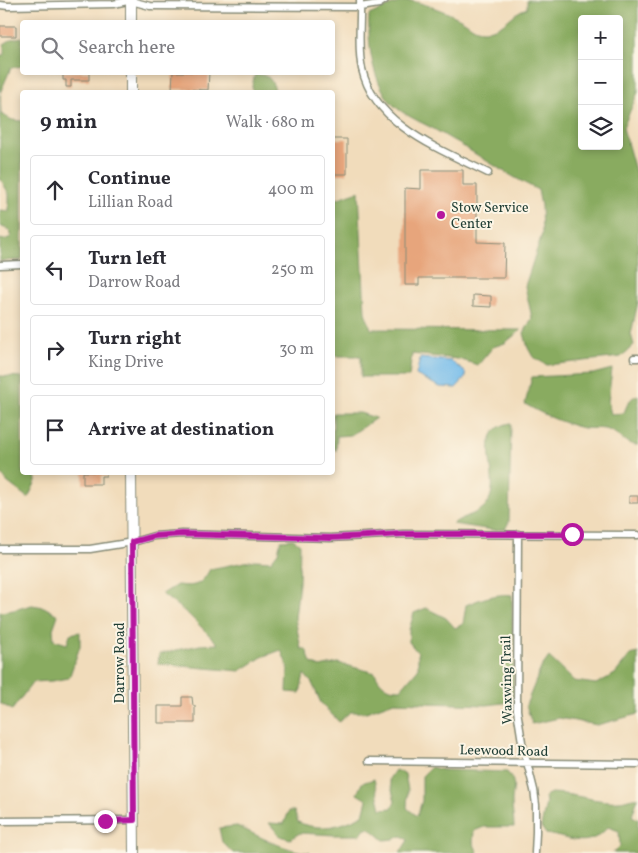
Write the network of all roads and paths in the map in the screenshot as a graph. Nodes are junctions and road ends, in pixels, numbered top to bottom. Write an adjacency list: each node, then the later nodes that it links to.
1 (131, 0): 3 (street); 4 (street); 5 (main road)
2 (385, 0): 3 (street)
3 (360, 4): 8 (street)
4 (0, 5)
5 (131, 20)
6 (131, 75): 7 (main road)
7 (131, 90)
8 (488, 173)
9 (20, 264): 10 (street)
10 (0, 265)
11 (132, 475): 14 (main road, Darrow Road)
12 (518, 534): 13 (street); 14 (street); 17 (street, Waxwing Trail)
13 (638, 535)
14 (132, 542): 15 (street); 20 (main road, Darrow Road)
15 (0, 550)
16 (369, 761): 17 (street, Leewood Road)
17 (527, 763): 18 (street, Leewood Road); 22 (street, Waxwing Trail)
18 (638, 764)
19 (0, 820): 20 (street)
20 (134, 820): 21 (main road, Darrow Road)
21 (134, 853)
22 (534, 853)

